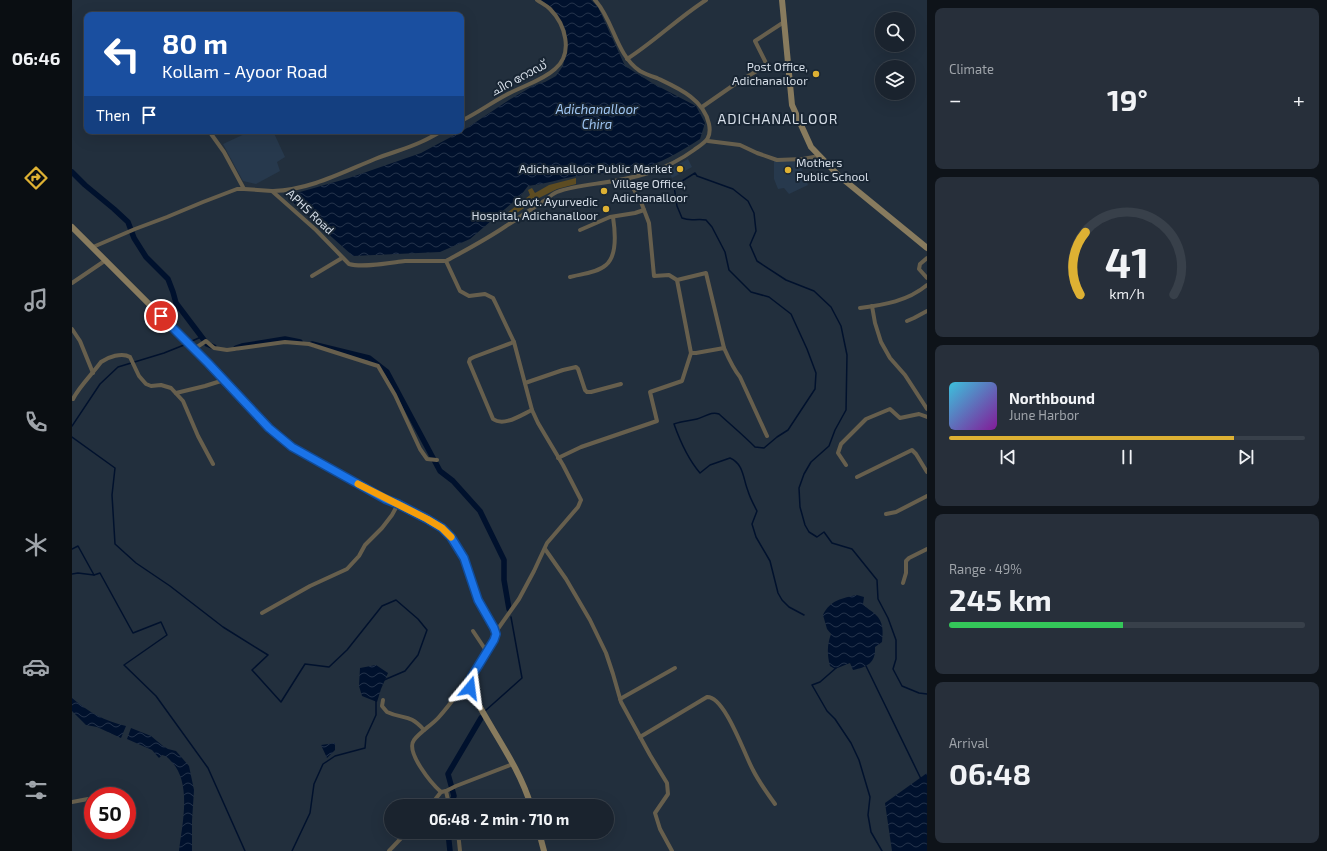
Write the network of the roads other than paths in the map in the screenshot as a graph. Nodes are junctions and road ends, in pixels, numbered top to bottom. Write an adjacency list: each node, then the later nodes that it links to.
1 (537, 0): 8 (street, ചിറ റോഡ്)
2 (595, 0): 6 (street)
3 (706, 0): 6 (street)
4 (782, 0): 5 (main road)
5 (784, 22): 7 (street); 12 (main road)
6 (628, 59): 7 (street)
7 (702, 107): 11 (street)
8 (464, 119)
9 (211, 134): 14 (street)
10 (436, 134): 15 (street)
11 (708, 141): 12 (street); 13 (street)
12 (819, 156): 21 (main road)
13 (628, 179): 16 (street); 25 (street)
14 (244, 189): 15 (street, APHS Road); 20 (street, APHS Road)
15 (272, 191): 22 (street, APHS Road)
16 (644, 210): 17 (street); 29 (street)
17 (613, 216): 19 (street); 27 (street)
18 (72, 226): 20 (main road)
19 (580, 230)
20 (93, 247): 24 (main road)
21 (927, 248)
22 (342, 258): 25 (street, APHS Road); 26 (street)
23 (927, 258): 28 (street)
24 (106, 260): 30 (street); 39 (main road)
25 (446, 261): 37 (street)
26 (312, 276)
27 (570, 277)
28 (927, 278)
29 (677, 280): 38 (street); 40 (street)
30 (72, 283)
31 (927, 285): 32 (street)
32 (872, 306): 33 (street); 47 (street)
33 (860, 308)
34 (927, 310): 35 (street)
35 (906, 321)
36 (72, 329): 41 (street)
37 (514, 342): 43 (street); 48 (street)
38 (724, 348): 40 (street); 50 (street)
39 (194, 349): 42 (main road); 52 (street)
40 (691, 353): 51 (street)
41 (93, 373): 45 (street); 46 (street)
42 (224, 380): 45 (street); 58 (main road)
43 (524, 383): 44 (street); 48 (street)
44 (621, 384)
45 (176, 393): 53 (street)
46 (73, 399)
47 (927, 409)
48 (532, 410): 51 (street)
49 (927, 417): 54 (street)
50 (767, 436)
51 (558, 458): 60 (street)
52 (437, 460)
53 (213, 464)
54 (846, 465)
55 (927, 472): 56 (street)
56 (857, 477)
57 (927, 496): 59 (street)
58 (398, 504): 63 (street); 65 (main road)
59 (886, 514)
60 (545, 549): 65 (street); 69 (street)
61 (927, 549): 62 (street)
62 (903, 583)
63 (262, 613)
64 (473, 631): 66 (street)
65 (495, 633): 66 (main road)
66 (487, 652): 68 (main road)
67 (675, 668): 69 (street)
68 (469, 681): 71 (street); 73 (main road)
69 (620, 699): 72 (street)
70 (383, 700): 71 (street)
71 (424, 730): 75 (street)
72 (640, 736): 81 (street); 88 (street)
73 (513, 764): 74 (street); 78 (main road)
74 (446, 791): 75 (street); 77 (street)
75 (441, 792): 76 (street)
76 (436, 799)
77 (448, 799)
78 (529, 799)
79 (84, 800): 80 (street)
80 (72, 802)
81 (775, 804)
82 (400, 839): 85 (street)
83 (459, 839): 86 (street)
84 (540, 839): 87 (main road)
85 (389, 851)
86 (460, 851)
87 (544, 851)
88 (672, 851)

